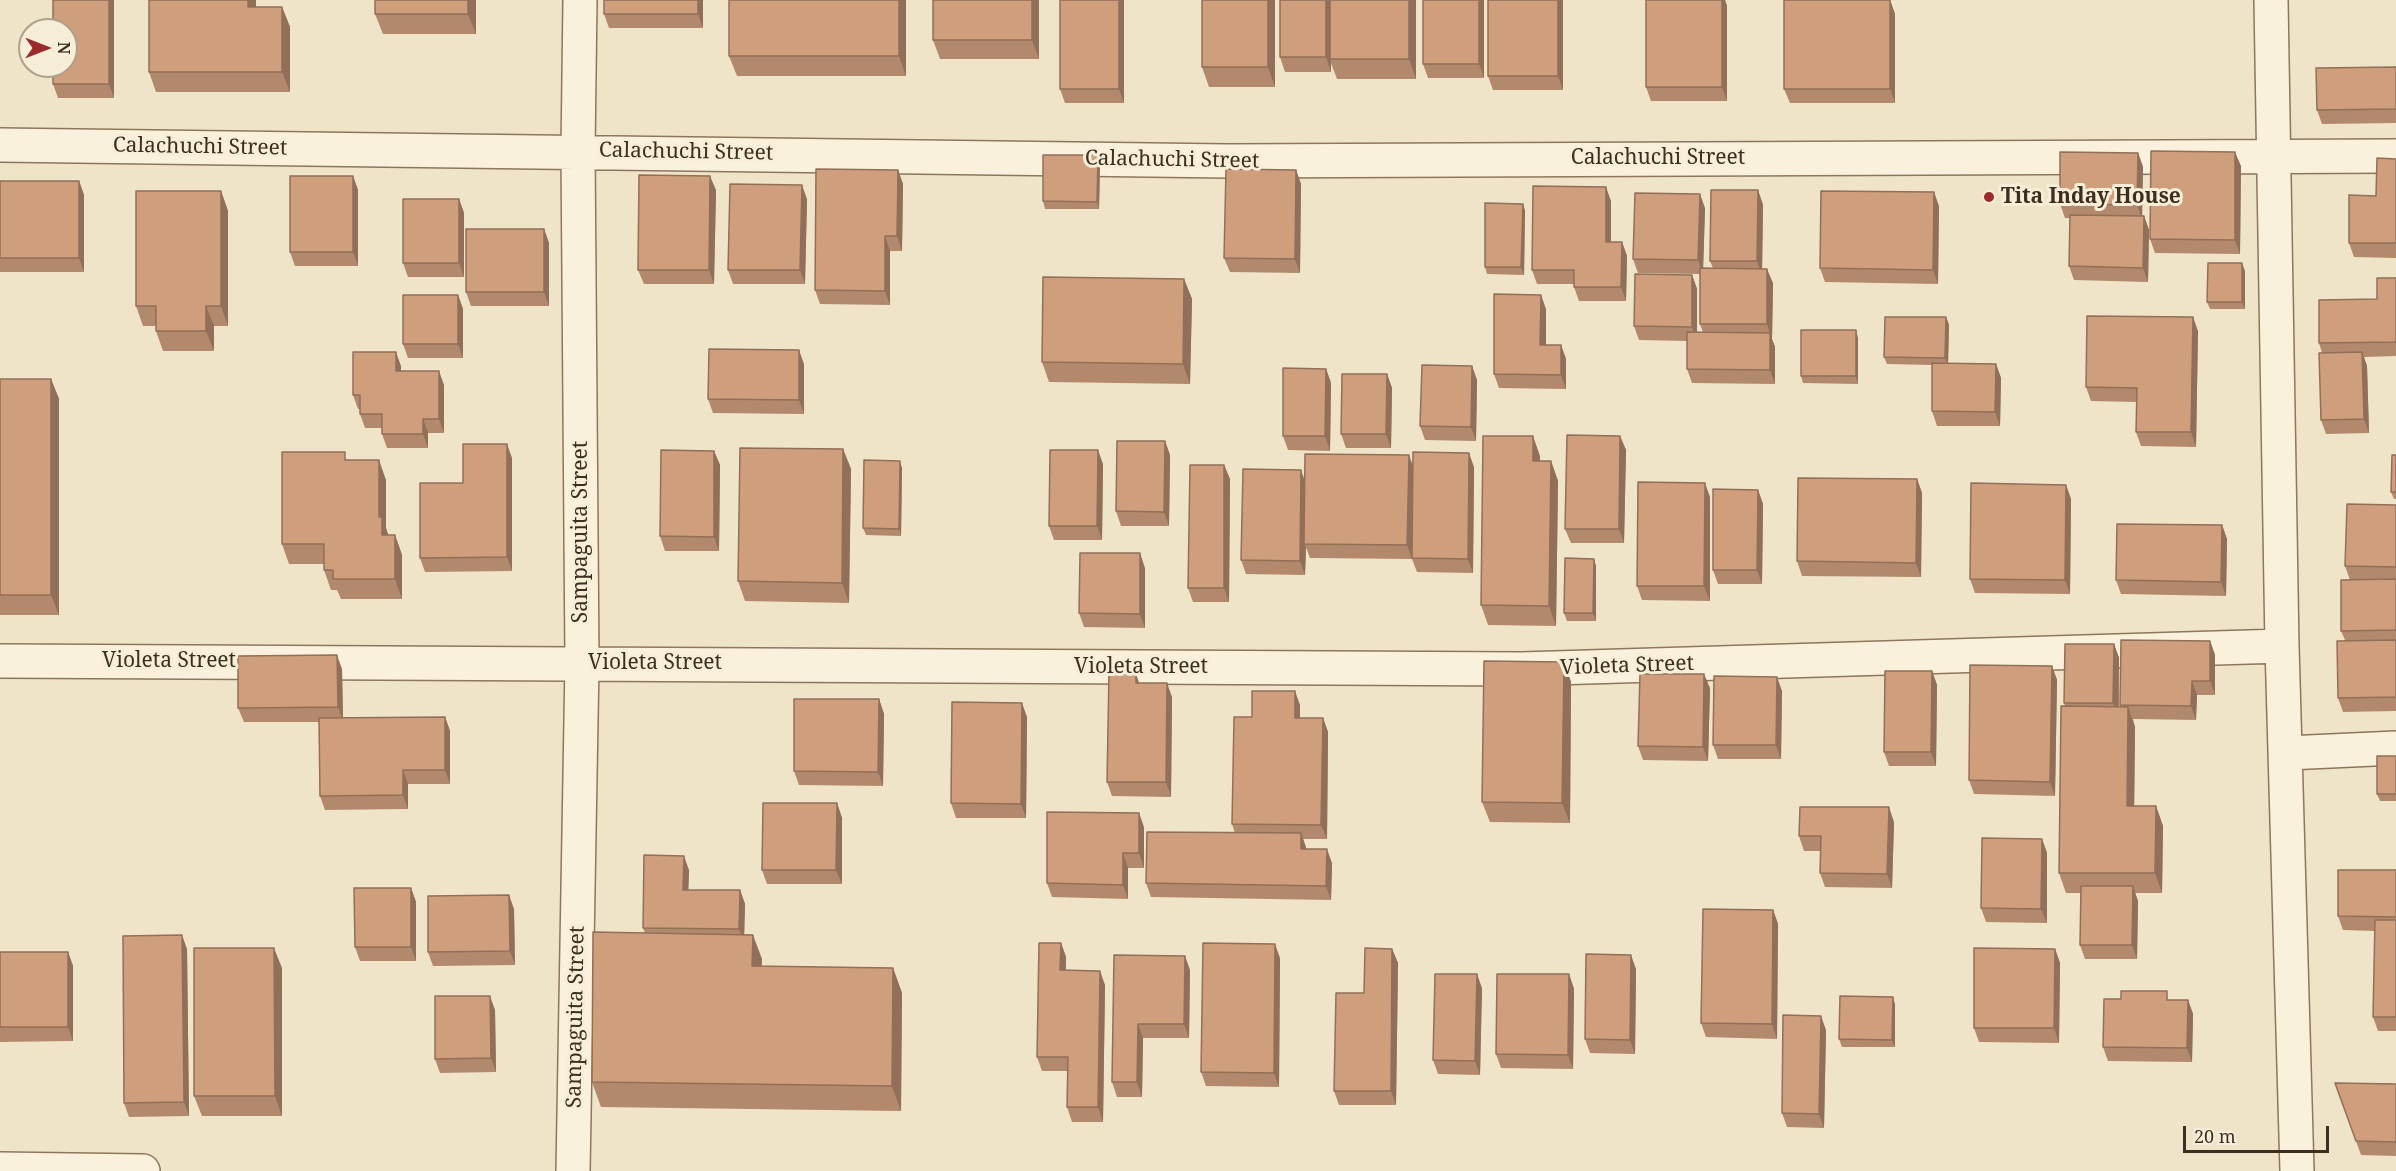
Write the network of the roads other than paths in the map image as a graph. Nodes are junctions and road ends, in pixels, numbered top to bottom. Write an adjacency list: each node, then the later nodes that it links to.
1 (580, 0): 4 (street, Sampaguita Street)
2 (2271, 0): 5 (street)
3 (0, 145): 4 (street, Calachuchi Street)
4 (578, 151): 5 (street, Calachuchi Street); 9 (street, Sampaguita Street)
5 (2271, 155): 6 (street, Calachuchi Street); 7 (street)
6 (2396, 156)
7 (2282, 646): 9 (street, Violeta Street); 11 (street)
8 (0, 661): 9 (street, Violeta Street)
9 (582, 663): 14 (street, Sampaguita Street)
10 (2396, 748): 11 (street)
11 (2287, 753): 15 (street)
12 (0, 1169): 13 (street)
13 (143, 1171)
14 (573, 1171)
15 (2297, 1171)

